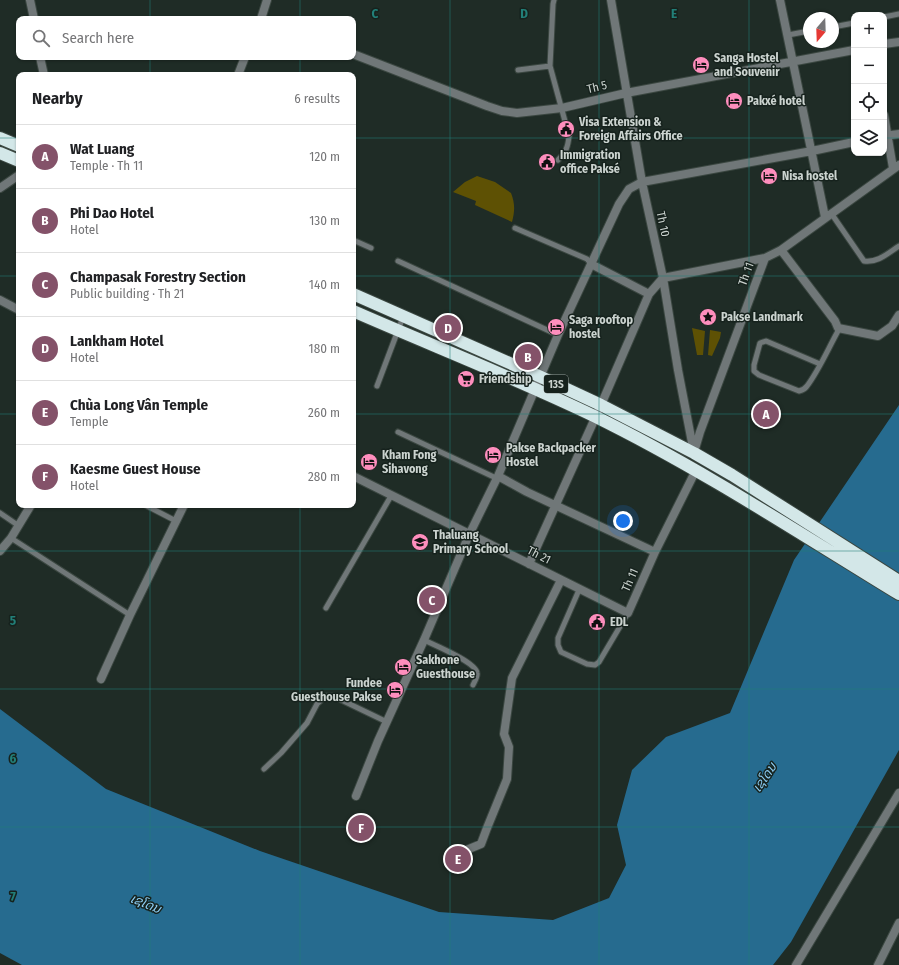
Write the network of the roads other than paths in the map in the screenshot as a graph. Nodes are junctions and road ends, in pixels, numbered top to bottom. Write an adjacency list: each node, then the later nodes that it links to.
1 (30, 0): 7 (street)
2 (267, 0): 8 (street)
3 (554, 0): 21 (lane)
4 (611, 0): 25 (street, Th 10)
5 (780, 0): 13 (street)
6 (899, 14): 9 (lane)
7 (33, 16)
8 (262, 16)
9 (887, 16)
10 (851, 24): 11 (lane)
11 (839, 26)
12 (803, 32): 13 (lane)
13 (788, 35): 20 (street)
14 (899, 42): 15 (street)
15 (887, 44)
16 (851, 51): 20 (street, Th 5)
17 (356, 55): 26 (street, Th 5)
18 (41, 60): 23 (street)
19 (244, 60): 24 (street)
20 (792, 62): 25 (street, Th 5); 33 (street)
21 (550, 66): 22 (lane); 26 (lane)
22 (518, 70)
23 (43, 72)
24 (239, 72)
25 (626, 93): 26 (street, Th 5); 39 (street, Th 10)
26 (562, 108): 36 (lane)
27 (899, 134): 28 (street)
28 (887, 135)
29 (0, 138): 32 (highway)
30 (887, 138): 37 (street)
31 (851, 143): 33 (street)
32 (16, 145)
33 (812, 151): 39 (street); 41 (street)
34 (0, 153): 35 (highway)
35 (16, 160)
36 (558, 160)
37 (896, 166): 41 (street, Th 11)
38 (16, 177): 40 (street)
39 (642, 182): 49 (street); 50 (street, Th 10)
40 (0, 188)
41 (828, 215): 44 (lane); 46 (street, Th 11)
42 (515, 228): 49 (lane)
43 (356, 241): 45 (lane)
44 (899, 246)
45 (371, 248)
46 (781, 250): 47 (street, Th 11); 58 (street)
47 (765, 258): 50 (street); 68 (street, Th 11)
48 (398, 261): 60 (lane)
49 (591, 264): 51 (street); 60 (street)
50 (663, 278): 51 (street); 68 (street, Th 10)
51 (650, 294): 65 (street)
52 (356, 295): 57 (highway, 13S)
53 (0, 300): 54 (street)
54 (16, 308)
55 (356, 312): 59 (highway, 13S)
56 (899, 315): 58 (street)
57 (403, 317): 59 (lane); 62 (highway, 13S)
58 (838, 328): 61 (lane)
59 (399, 330): 63 (lane); 64 (highway, 13S)
60 (558, 335): 62 (street)
61 (820, 364): 61 (lane)
62 (541, 377): 64 (street); 65 (highway, 13S)
63 (377, 386)
64 (535, 388): 66 (highway, 13S); 70 (street)
65 (601, 405): 66 (street); 68 (highway, 13S)
66 (595, 416): 69 (highway, 13S); 73 (street)
67 (398, 432): 70 (lane)
68 (694, 453): 86 (highway, 13S)
69 (696, 470): 83 (street, Th 11); 88 (highway, 13S)
70 (497, 477): 73 (street); 80 (street)
71 (356, 478): 72 (street, Th 21)
72 (391, 496): 80 (street, Th 21); 89 (lane)
73 (556, 506): 83 (street); 84 (street)
74 (29, 508): 79 (street)
75 (151, 508): 78 (lane)
76 (182, 508): 78 (street)
77 (0, 513): 79 (lane)
78 (176, 521): 91 (street)
79 (19, 526): 81 (street)
80 (470, 535): 84 (street, Th 21); 92 (street)
81 (11, 538): 82 (street); 91 (lane)
82 (0, 551)
83 (655, 552): 90 (street, Th 11)
84 (529, 564): 85 (street, Th 21)
85 (561, 580): 87 (street, Th 21); 99 (street)
86 (899, 580)
87 (579, 590): 90 (street, Th 21); 90 (lane)
88 (899, 594)
89 (326, 608)
90 (628, 614)
91 (130, 615): 93 (street)
92 (424, 640): 94 (lane); 95 (street)
93 (101, 679)
94 (473, 685)
95 (387, 722): 96 (lane); 98 (street)
96 (264, 769)
97 (899, 793): 101 (street)
98 (356, 796)
99 (464, 851)
100 (899, 923): 102 (street)
101 (796, 965)
102 (878, 965)

